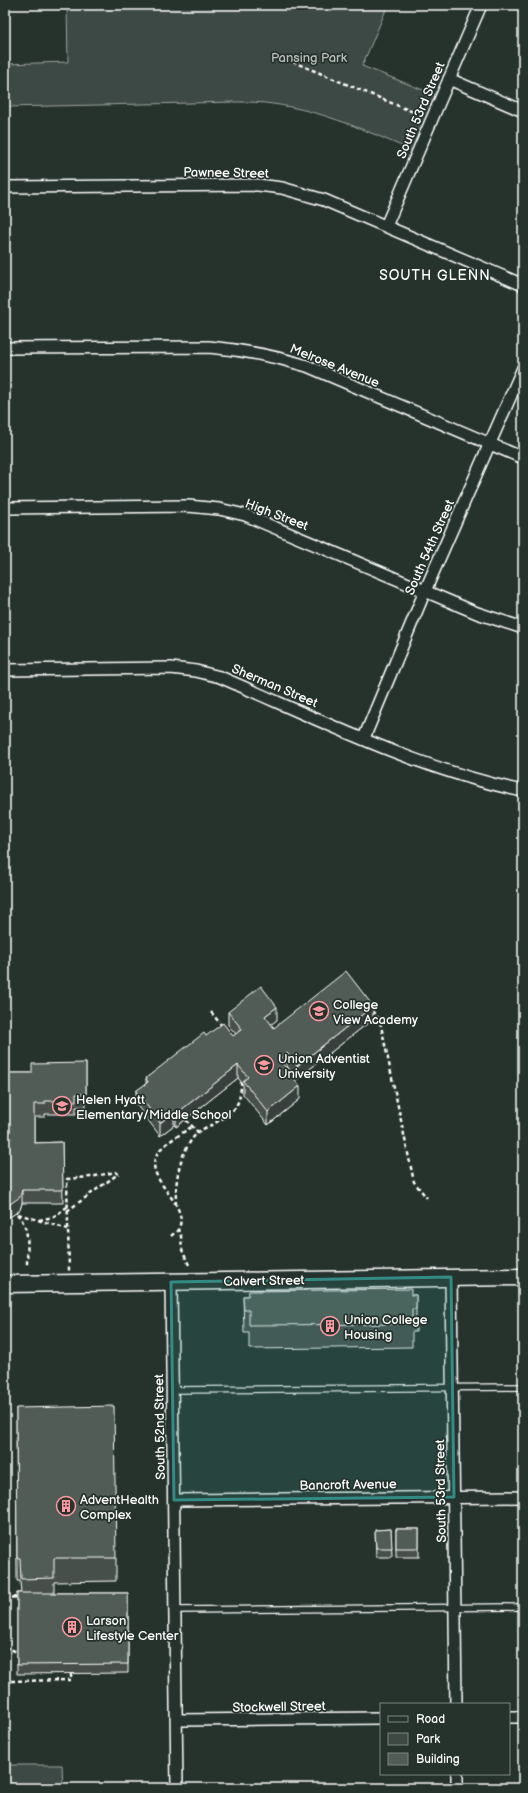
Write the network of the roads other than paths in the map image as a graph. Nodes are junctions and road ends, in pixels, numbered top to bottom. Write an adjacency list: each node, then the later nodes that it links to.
1 (481, 5): 2 (street, South 53rd Street)
2 (449, 80): 3 (street); 5 (street, South 53rd Street)
3 (523, 111)
4 (5, 187): 5 (street, Pawnee Street)
5 (386, 226): 6 (street, Pawnee Street)
6 (523, 285)
7 (5, 348): 9 (street, Melrose Avenue)
8 (523, 368): 9 (street, South 54th Street)
9 (490, 445): 10 (street, Melrose Avenue); 12 (street, South 54th Street)
10 (523, 458)
11 (5, 508): 12 (street, High Street)
12 (425, 591): 13 (street, High Street); 15 (street, South 54th Street)
13 (523, 628)
14 (5, 670): 15 (street, Sherman Street)
15 (364, 738): 16 (street, Sherman Street)
16 (523, 791)
17 (451, 1277): 18 (street, Calvert Street); 19 (street, Calvert Street); 22 (street, South 53rd Street)
18 (523, 1277)
19 (171, 1282): 20 (street, Calvert Street); 23 (street, South 52nd Street)
20 (5, 1284)
21 (523, 1387): 22 (lane)
22 (452, 1388): 23 (lane); 24 (street, South 53rd Street)
23 (173, 1390): 26 (street, South 52nd Street)
24 (454, 1497): 25 (street, Bancroft Avenue); 26 (street, Bancroft Avenue); 27 (street, South 53rd Street)
25 (523, 1497)
26 (174, 1500): 29 (street, South 52nd Street)
27 (455, 1607): 28 (lane); 29 (lane); 30 (street, South 53rd Street)
28 (523, 1607)
29 (176, 1610): 34 (street, South 52nd Street)
30 (456, 1703)
31 (510, 1717): 32 (street)
32 (523, 1717)
33 (380, 1718): 34 (street, Stockwell Street)
34 (177, 1720): 36 (street, South 52nd Street)
35 (457, 1775): 37 (street)
36 (177, 1788)
37 (457, 1788)

